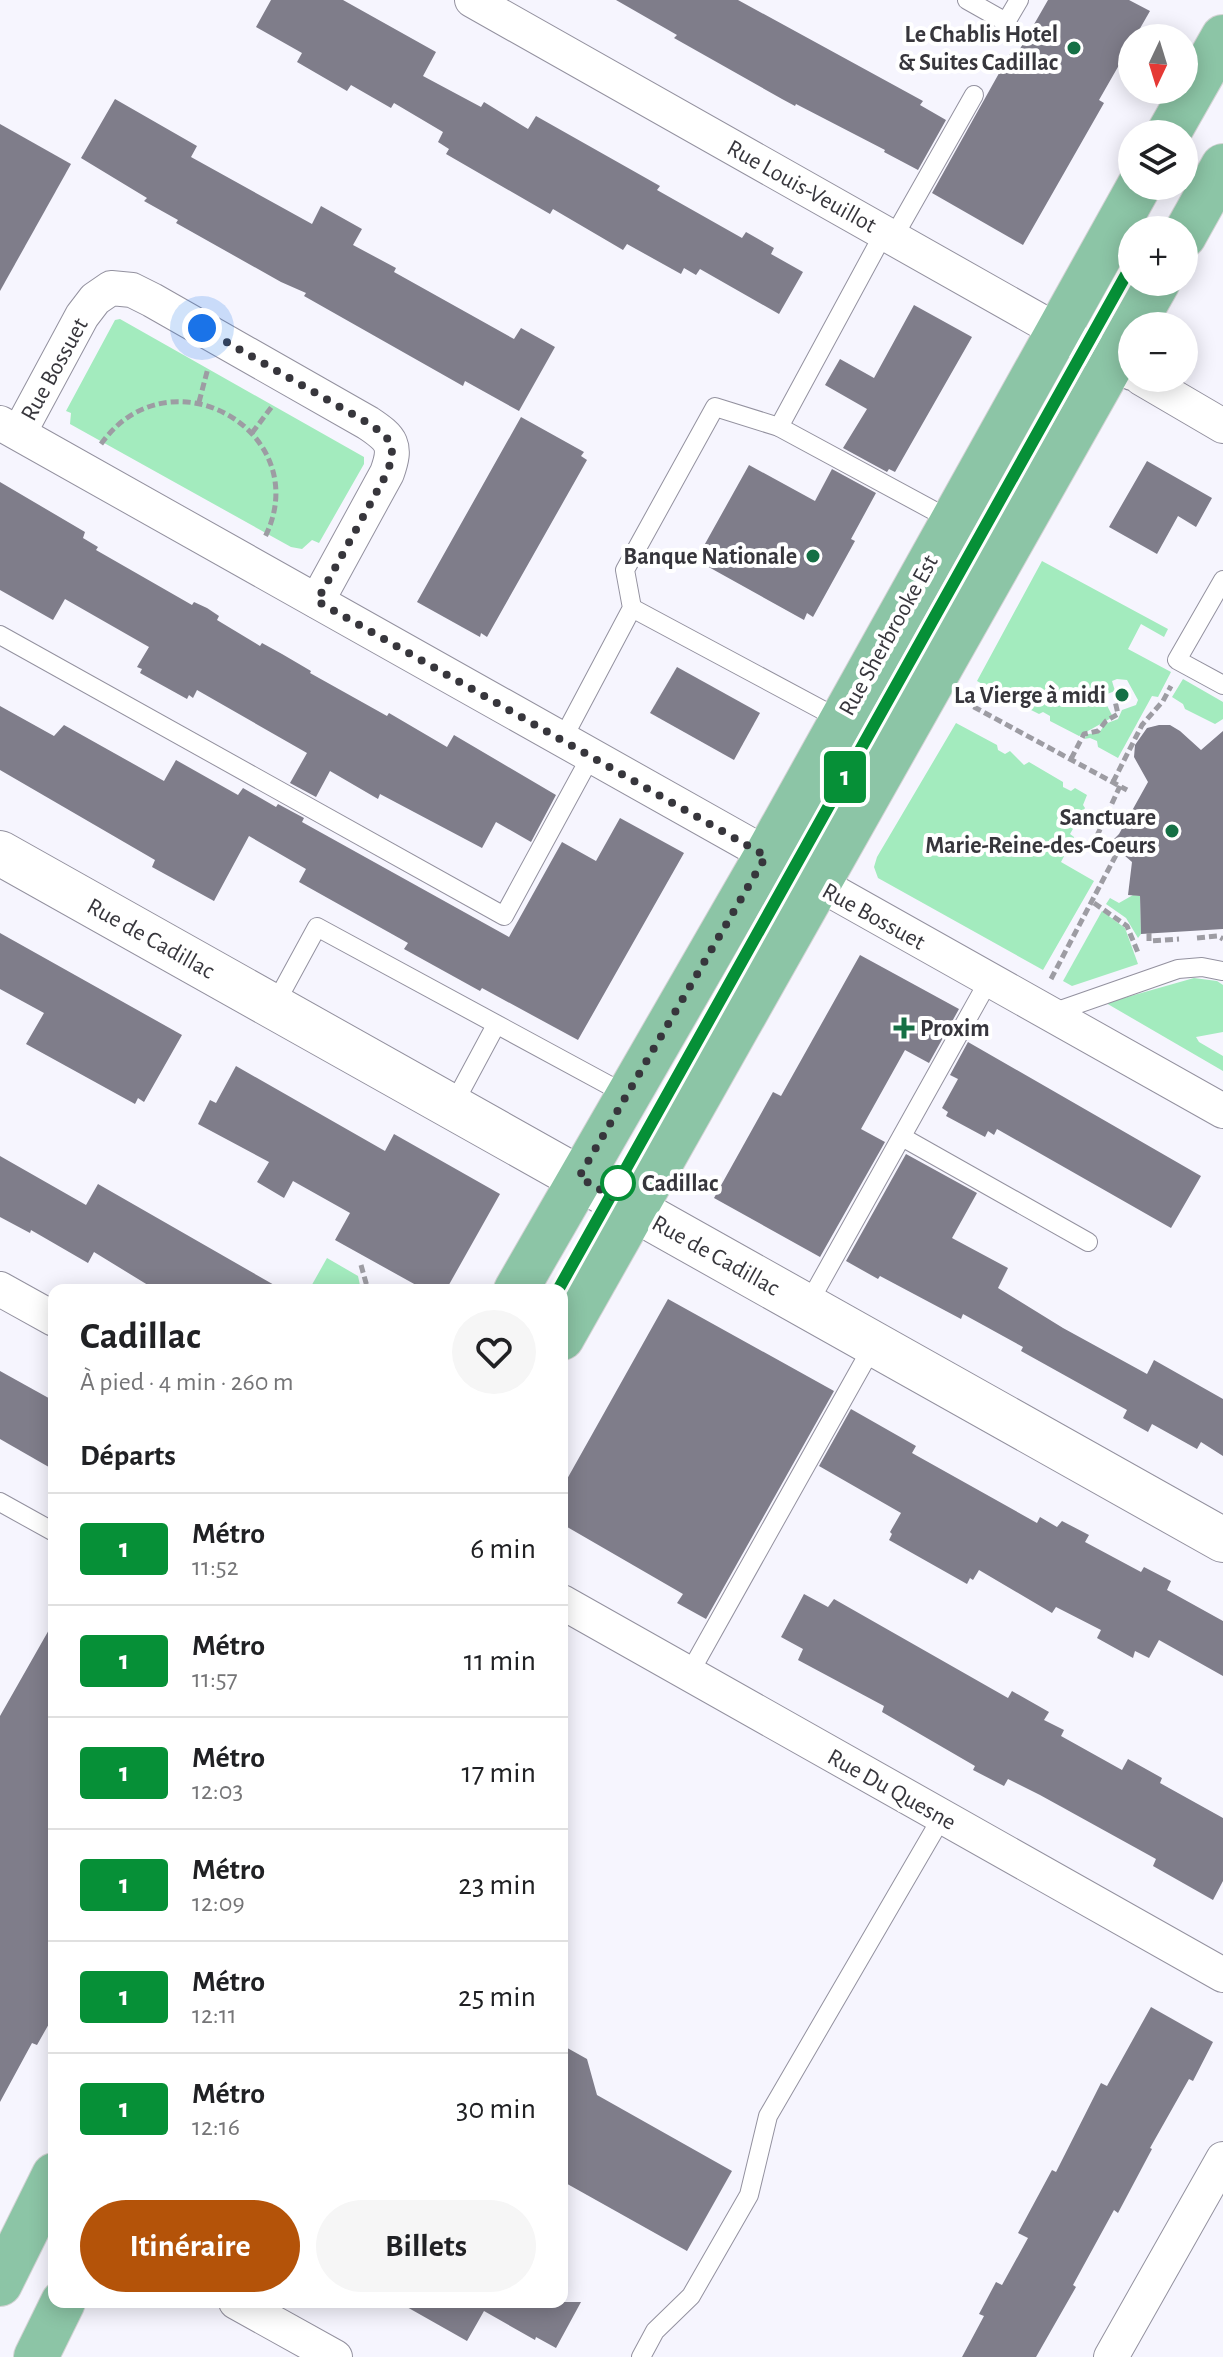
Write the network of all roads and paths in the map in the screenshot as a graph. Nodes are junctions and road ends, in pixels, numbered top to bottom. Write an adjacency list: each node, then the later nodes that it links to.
1 (472, 0): 10 (street, Rue Louis-Veuillot)
2 (967, 0): 3 (lane)
3 (1019, 0)
4 (1223, 37): 6 (main road)
5 (974, 95): 10 (lane)
6 (1176, 120)
7 (1223, 166): 9 (main road)
8 (1131, 200): 11 (main road, Rue Sherbrooke Est)
9 (1195, 216)
10 (889, 236): 11 (street, Rue Louis-Veuillot); 19 (lane)
11 (1057, 330): 12 (street, Rue Louis-Veuillot); 23 (main road, Rue Sherbrooke Est)
12 (1118, 349)
13 (208, 367): 16 (path)
14 (1118, 373): 41 (main road)
15 (1180, 392): 18 (street, Rue Louis-Veuillot)
16 (199, 402): 21 (path); 22 (path)
17 (273, 404): 21 (path)
18 (1223, 426)
19 (779, 427): 23 (lane); 27 (lane)
20 (9, 428): 26 (street, Rue Bossuet); 26 (street, Rue Bossuet)
21 (252, 433): 24 (path)
22 (100, 445)
23 (951, 520): 33 (main road, Rue Sherbrooke Est)
24 (265, 537)
25 (1223, 580): 29 (lane)
26 (317, 601): 34 (street, Rue Bossuet)
27 (632, 608): 33 (lane); 34 (lane)
28 (0, 635): 34 (lane)
29 (1223, 685)
30 (962, 701): 35 (path)
31 (1115, 701): 35 (path)
32 (1163, 701): 36 (path)
33 (841, 720): 40 (main road, Rue Sherbrooke Est)
34 (576, 748): 40 (street, Rue Bossuet)
35 (1071, 759): 36 (path)
36 (1113, 782): 37 (path)
37 (1120, 786): 38 (path); 42 (path)
38 (1127, 790)
39 (0, 853): 49 (street, Rue de Cadillac)
40 (766, 856): 41 (street, Rue Bossuet); 52 (main road, Rue Sherbrooke Est)
41 (817, 884): 47 (street, Rue Bossuet); 57 (main road)
42 (1094, 903): 45 (path); 48 (path)
43 (1149, 933): 44 (path)
44 (1223, 939)
45 (1143, 967)
46 (1222, 971): 50 (lane)
47 (989, 980): 50 (street, Rue Bossuet); 55 (lane)
48 (1051, 980)
49 (274, 1006): 51 (lane); 53 (street, Rue de Cadillac)
50 (1049, 1014): 54 (street, Rue Bossuet)
51 (496, 1025): 52 (lane); 53 (lane)
52 (627, 1095): 56 (main road, Rue Sherbrooke Est)
53 (452, 1107): 56 (street, Rue de Cadillac)
54 (1223, 1111)
55 (902, 1137): 58 (lane); 63 (lane)
56 (579, 1177): 57 (street, Rue de Cadillac); 61 (main road, Rue Sherbrooke Est)
57 (635, 1209): 63 (street, Rue de Cadillac); 65 (main road)
58 (1088, 1242)
59 (361, 1265): 60 (path)
60 (366, 1284)
61 (519, 1284)
62 (0, 1289): 64 (street)
63 (807, 1306): 66 (street, Rue de Cadillac)
64 (48, 1316)
65 (568, 1327)
66 (874, 1344): 69 (street, Rue de Cadillac); 71 (lane)
67 (0, 1502): 68 (lane)
68 (48, 1529)
69 (1223, 1540)
70 (568, 1605): 71 (street, Rue Du Quesne)
71 (689, 1674): 72 (street, Rue Du Quesne)
72 (942, 1817): 73 (street, Rue Du Quesne); 81 (lane)
73 (1223, 1975)
74 (1223, 2159): 82 (street)
75 (48, 2198): 76 (main road)
76 (0, 2284)
77 (60, 2308): 80 (main road)
78 (246, 2308): 79 (street)
79 (317, 2353)
80 (36, 2357)
81 (641, 2357)
82 (1111, 2357)

